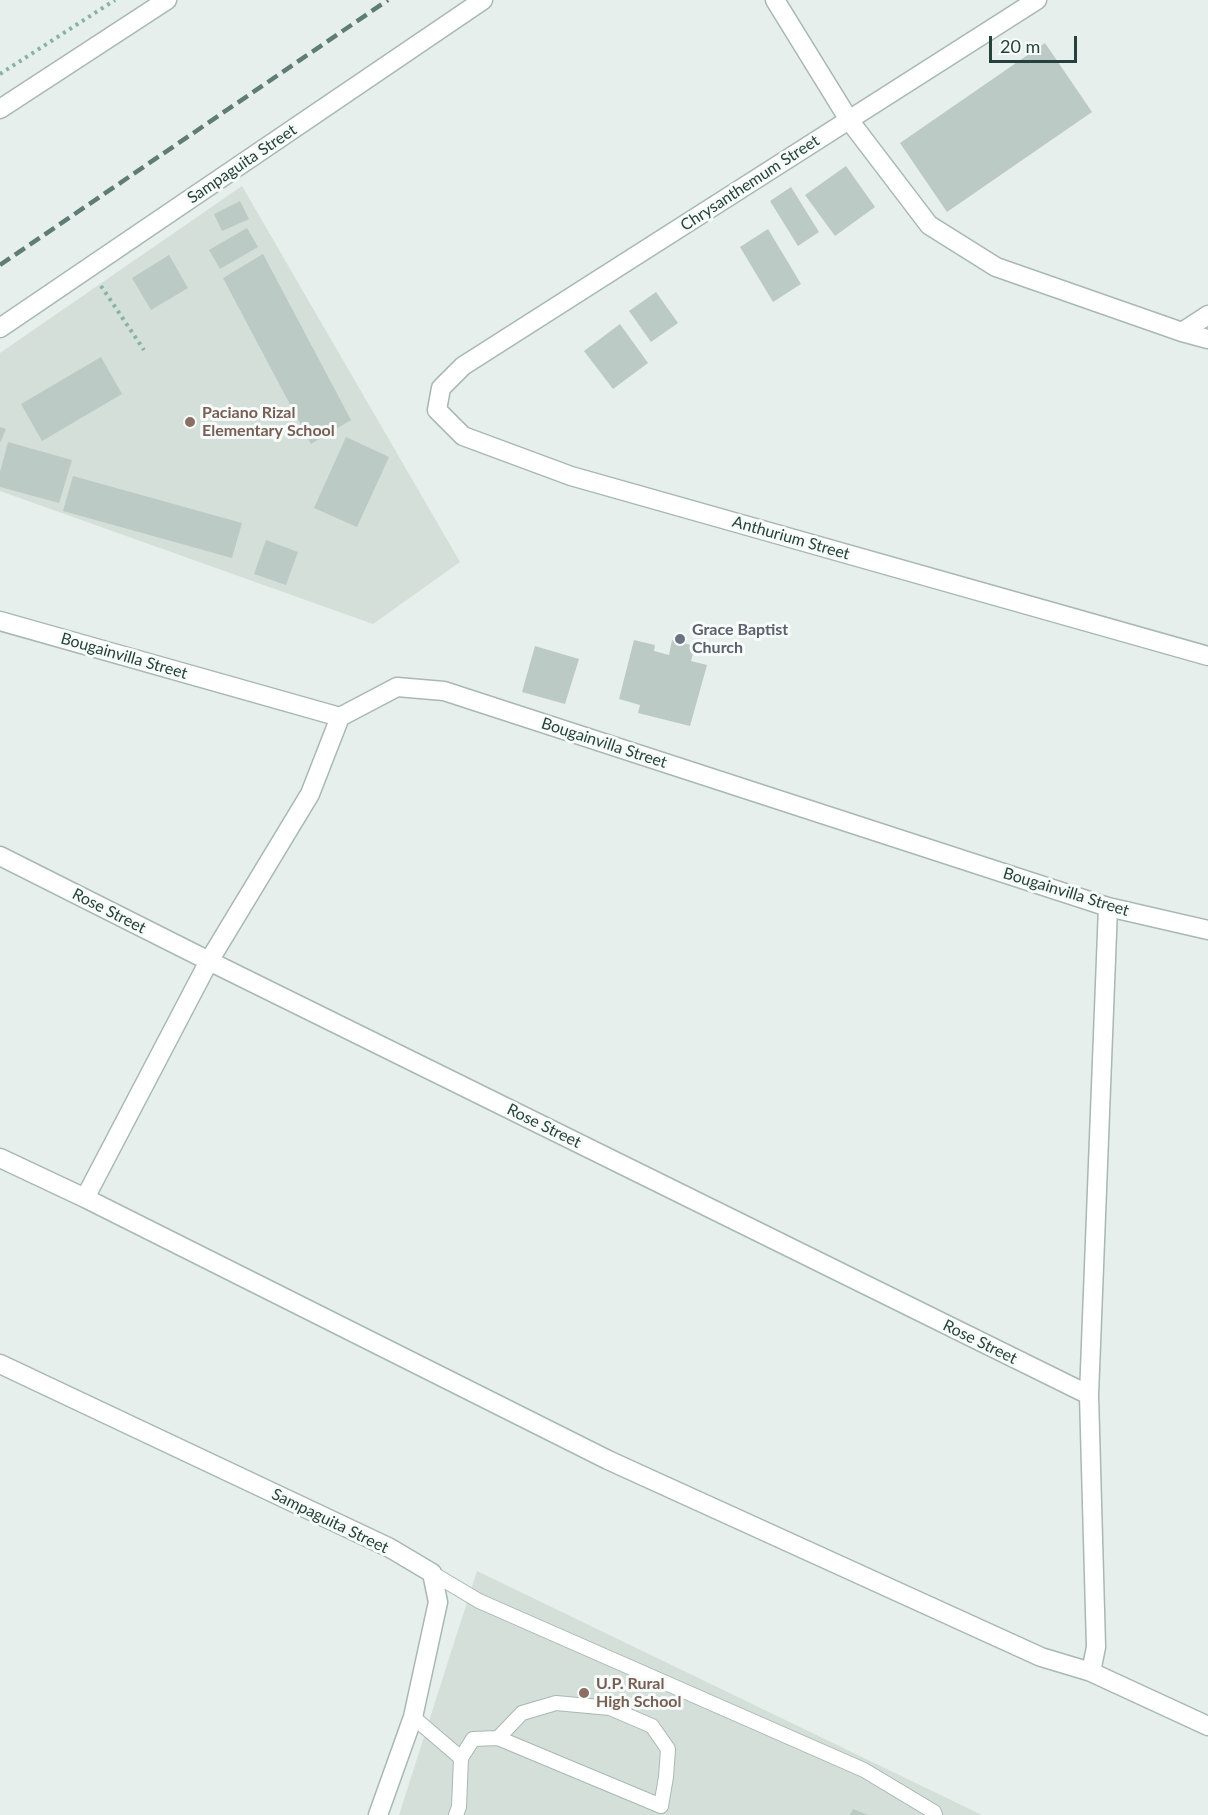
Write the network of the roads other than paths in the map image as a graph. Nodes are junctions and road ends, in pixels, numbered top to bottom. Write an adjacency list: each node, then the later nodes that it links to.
1 (167, 0): 5 (street)
2 (483, 0): 8 (street, Sampaguita Street)
3 (775, 0): 6 (street)
4 (1037, 0): 6 (street, Chrysanthemum Street)
5 (0, 108)
6 (849, 120): 9 (street); 11 (street, Chrysanthemum Street)
7 (1208, 315): 9 (street)
8 (0, 328)
9 (1182, 332): 10 (street)
10 (1208, 339)
11 (463, 366): 13 (street, Anthurium Street)
12 (0, 621): 14 (street, Bougainvilla Street)
13 (1208, 656)
14 (340, 717): 16 (street, Bougainvilla Street); 18 (street)
15 (0, 856): 18 (street, Rose Street)
16 (1108, 907): 17 (street, Bougainvilla Street); 22 (street)
17 (1208, 930)
18 (209, 961): 20 (street); 22 (street, Rose Street)
19 (0, 1158): 20 (street)
20 (85, 1198): 24 (street)
21 (0, 1364): 23 (street, Sampaguita Street)
22 (1089, 1395): 24 (street)
23 (432, 1574): 25 (street); 31 (lane)
24 (1090, 1672): 26 (street)
25 (413, 1717): 28 (lane); 29 (street)
26 (1208, 1726)
27 (498, 1738): 27 (lane); 28 (lane)
28 (461, 1758): 30 (lane)
29 (378, 1815)
30 (456, 1815)
31 (935, 1815)

